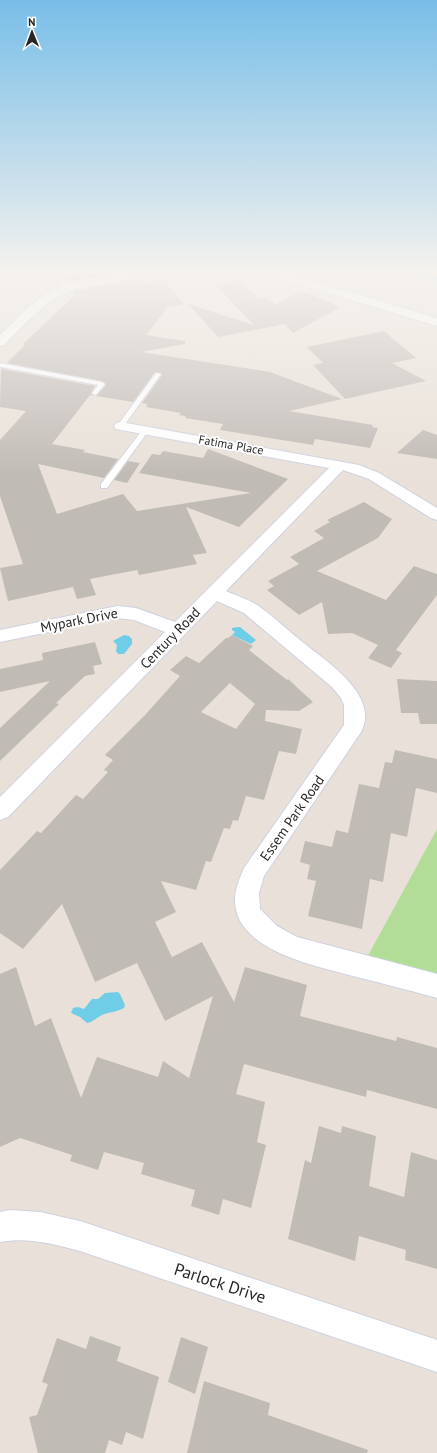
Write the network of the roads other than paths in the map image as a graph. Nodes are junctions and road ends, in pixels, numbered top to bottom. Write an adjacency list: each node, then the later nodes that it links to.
1 (0, 365): 3 (lane)
2 (158, 374): 4 (lane)
3 (94, 393)
4 (121, 426): 5 (street, Fatima Place)
5 (144, 430): 6 (street, Fatima Place); 7 (lane)
6 (340, 465): 8 (street, Fatima Place); 9 (street, Century Road)
7 (104, 486)
8 (437, 516)
9 (214, 593): 10 (street, Century Road); 13 (street, Essem Park Road)
10 (179, 630): 11 (street, Mypark Drive); 12 (street, Century Road)
11 (0, 636)
12 (0, 811)
13 (437, 986)
14 (0, 1227): 15 (street, Parlock Drive)
15 (437, 1356)

